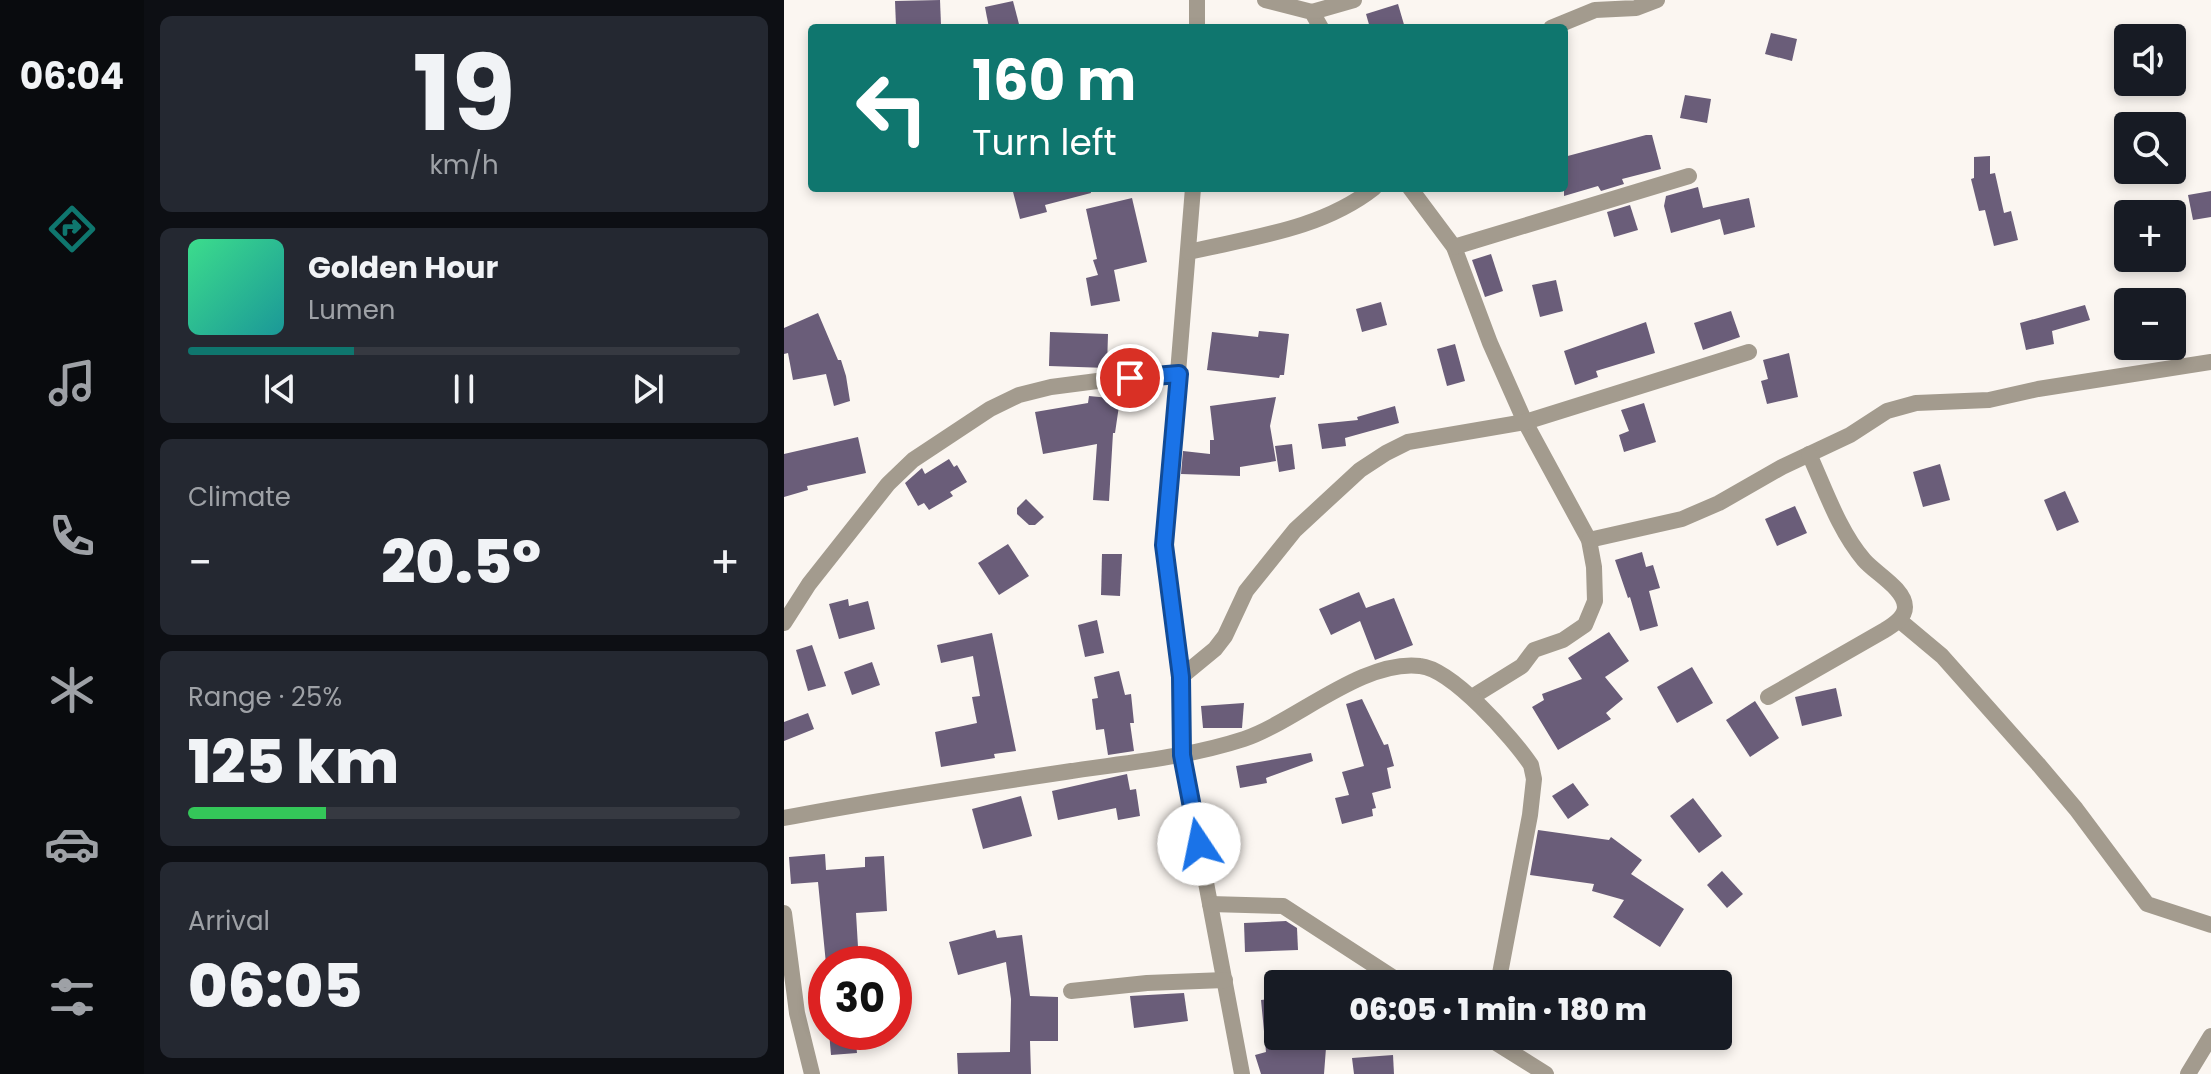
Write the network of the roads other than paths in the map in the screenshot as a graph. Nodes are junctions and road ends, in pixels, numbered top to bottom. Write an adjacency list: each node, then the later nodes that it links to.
1 (1197, 0): 6 (street)
2 (1265, 0): 5 (street)
3 (1354, 0): 5 (street)
4 (1657, 0): 8 (street)
5 (1312, 12): 7 (street)
6 (1197, 24)
7 (1319, 24)
8 (1561, 24)
9 (1689, 176): 13 (street)
10 (1193, 192): 14 (street)
11 (1369, 192): 14 (street)
12 (1413, 192): 13 (street)
13 (1454, 247): 18 (street)
14 (1189, 252): 17 (street)
15 (1749, 352): 18 (street)
16 (2211, 362): 19 (street)
17 (1179, 374): 22 (street); 23 (street)
18 (1525, 422): 20 (street); 23 (street)
19 (1809, 454): 20 (street); 21 (street)
20 (1589, 540): 24 (street)
21 (1899, 620): 25 (street); 30 (street)
22 (784, 623)
23 (1181, 677): 26 (street)
24 (1472, 697): 26 (street); 32 (street)
25 (1768, 697)
26 (1182, 755): 27 (street); 28 (street)
27 (784, 818)
28 (1210, 904): 31 (street); 33 (street)
29 (784, 913): 37 (street)
30 (2211, 925)
31 (1381, 970)
32 (1501, 970)
33 (1225, 980): 34 (street); 38 (street)
34 (1071, 991)
35 (2211, 1036): 40 (street)
36 (1508, 1050): 39 (street)
37 (812, 1074)
38 (1242, 1074)
39 (1546, 1074)
40 (2188, 1074)

